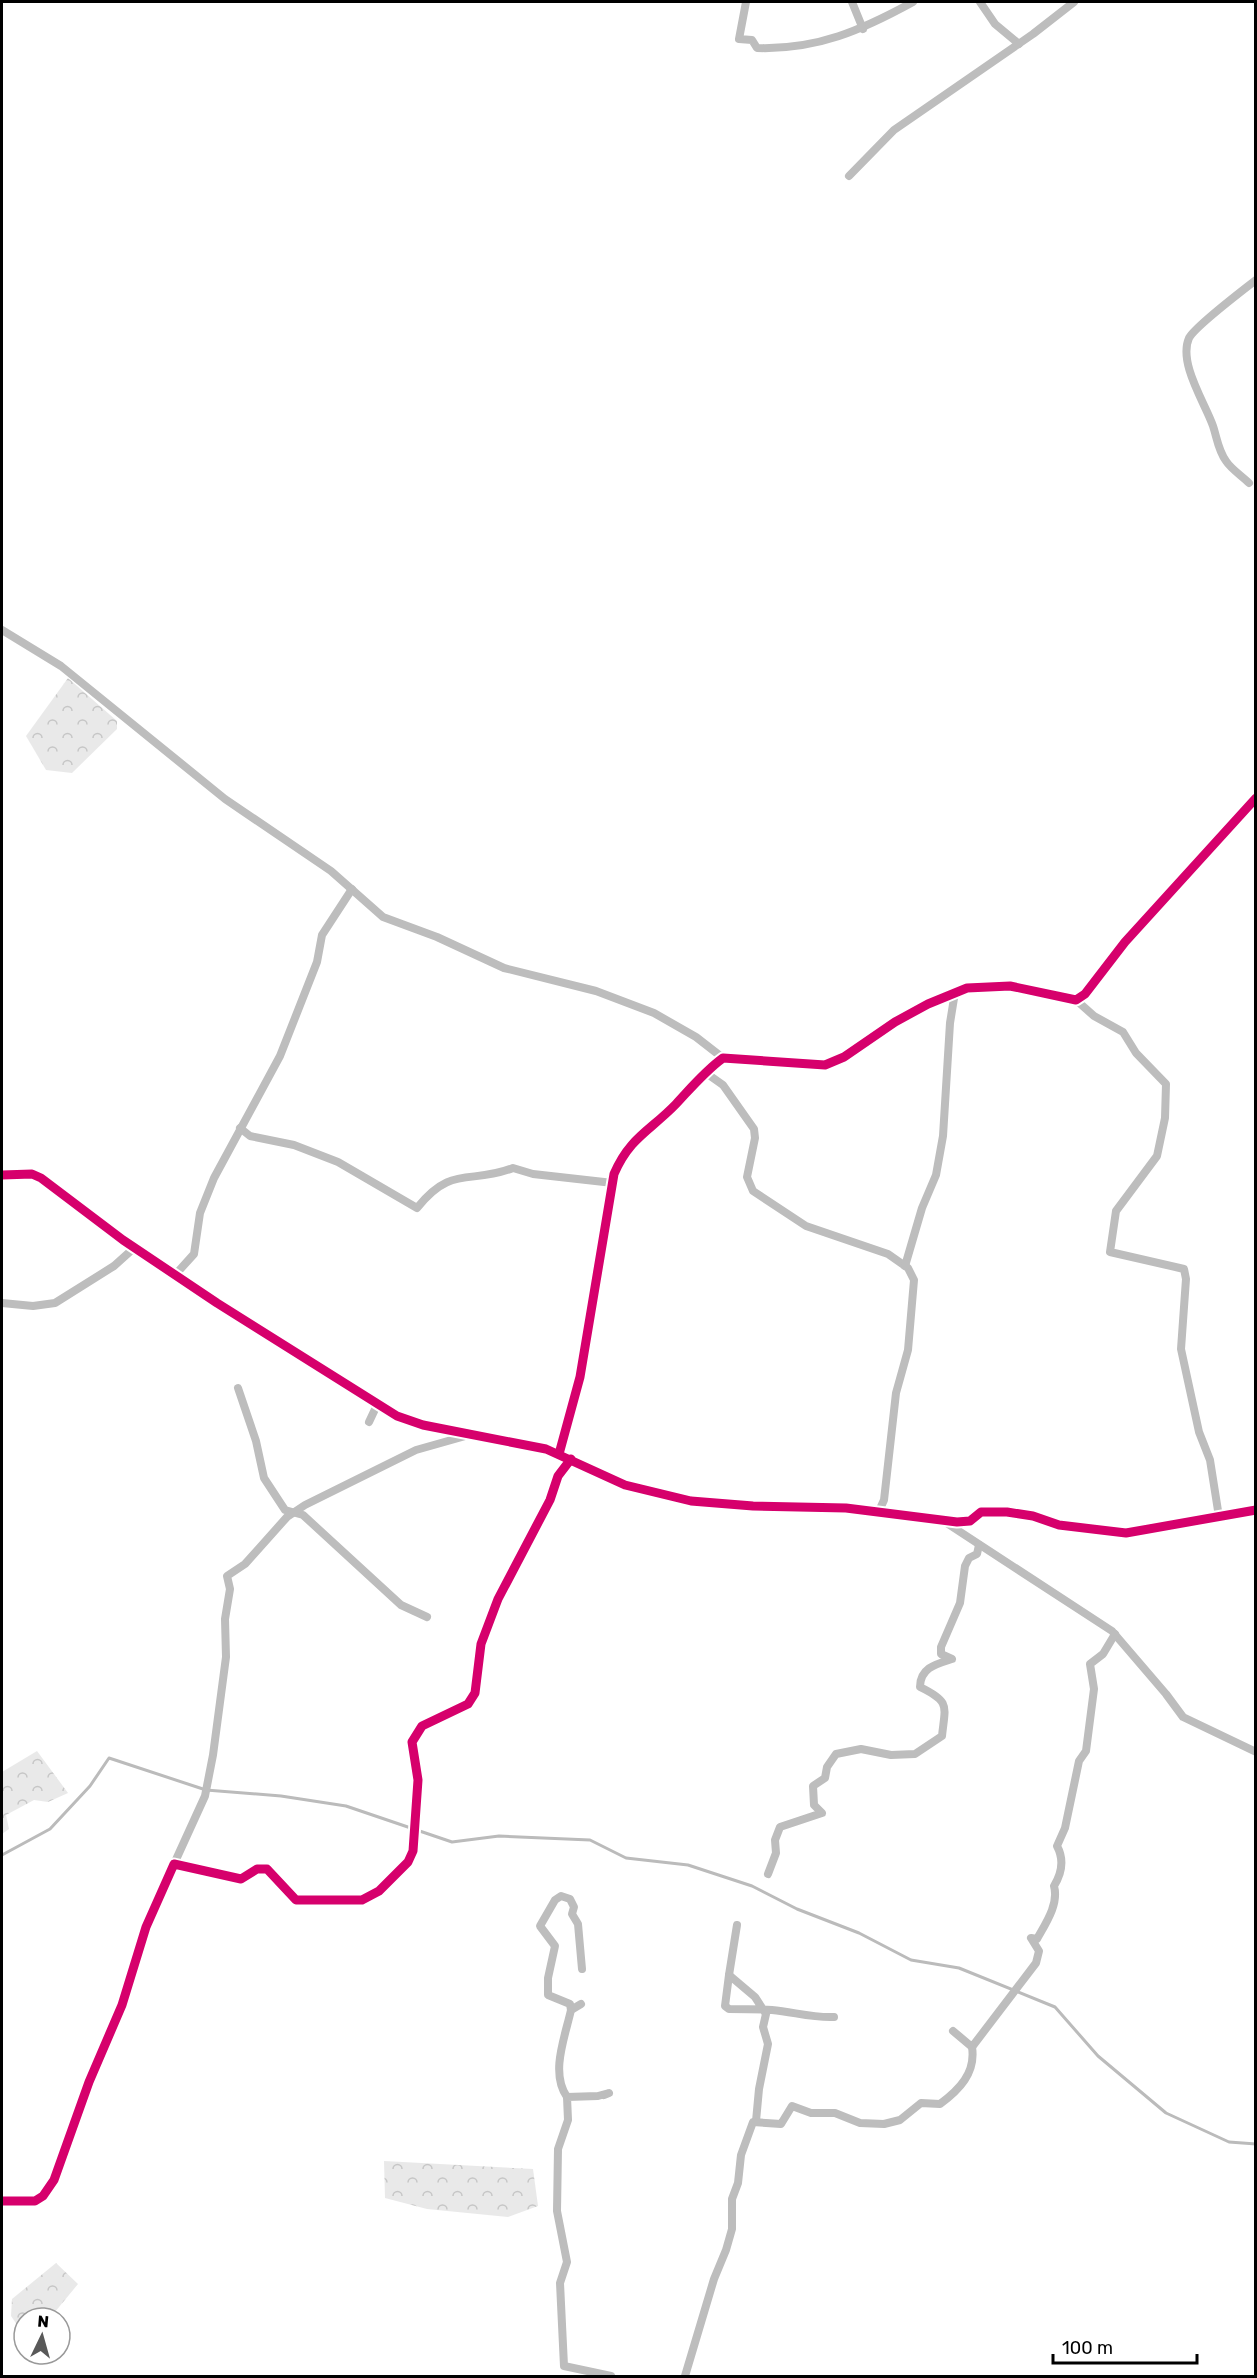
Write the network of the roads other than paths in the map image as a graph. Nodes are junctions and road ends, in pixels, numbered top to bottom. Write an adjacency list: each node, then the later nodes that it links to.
1 (746, 2): 6 (street)
2 (852, 2): 6 (street)
3 (913, 2): 6 (street)
4 (980, 2): 7 (street)
5 (1074, 2): 7 (street)
6 (863, 29)
7 (1019, 44): 8 (street)
8 (849, 176)
9 (1256, 280): 10 (street)
10 (1249, 483)
11 (2, 630): 15 (street)
12 (1256, 798): 14 (street)
13 (1256, 808): 14 (street)
14 (1243, 813): 17 (street)
15 (352, 889): 18 (street); 20 (street)
16 (955, 993): 17 (street); 18 (street); 24 (street)
17 (1076, 1000): 36 (street)
18 (723, 1058): 19 (street)
19 (706, 1073): 22 (street); 24 (street)
20 (240, 1128): 22 (street); 25 (street)
21 (2, 1175): 23 (street)
22 (613, 1183): 31 (street)
23 (134, 1248): 25 (street); 26 (street)
24 (905, 1266): 33 (street)
25 (176, 1275): 28 (street)
26 (2, 1303)
27 (238, 1388): 35 (street)
28 (377, 1405): 29 (street); 30 (street)
29 (369, 1422)
30 (472, 1434): 31 (street); 35 (street)
31 (559, 1454): 32 (street)
32 (571, 1459): 33 (street); 42 (street)
33 (879, 1510): 37 (street)
34 (1256, 1510): 36 (street)
35 (292, 1513): 39 (street); 42 (street)
36 (1219, 1517): 37 (street)
37 (942, 1521): 38 (street)
38 (979, 1545): 40 (street); 43 (street)
39 (427, 1617)
40 (1115, 1634): 41 (street); 52 (street)
41 (1256, 1752)
42 (174, 1864): 56 (street)
43 (768, 1874)
44 (737, 1925): 46 (street)
45 (582, 1969): 48 (street)
46 (729, 1975): 49 (street); 49 (street)
47 (581, 2004): 48 (street)
48 (571, 2010): 54 (street)
49 (763, 2010): 50 (street); 55 (street)
50 (834, 2017)
51 (953, 2031): 52 (street)
52 (972, 2048): 55 (street)
53 (604, 2095): 54 (street)
54 (567, 2097): 57 (street)
55 (756, 2121): 58 (street)
56 (2, 2201)
57 (611, 2376)
58 (686, 2376)

